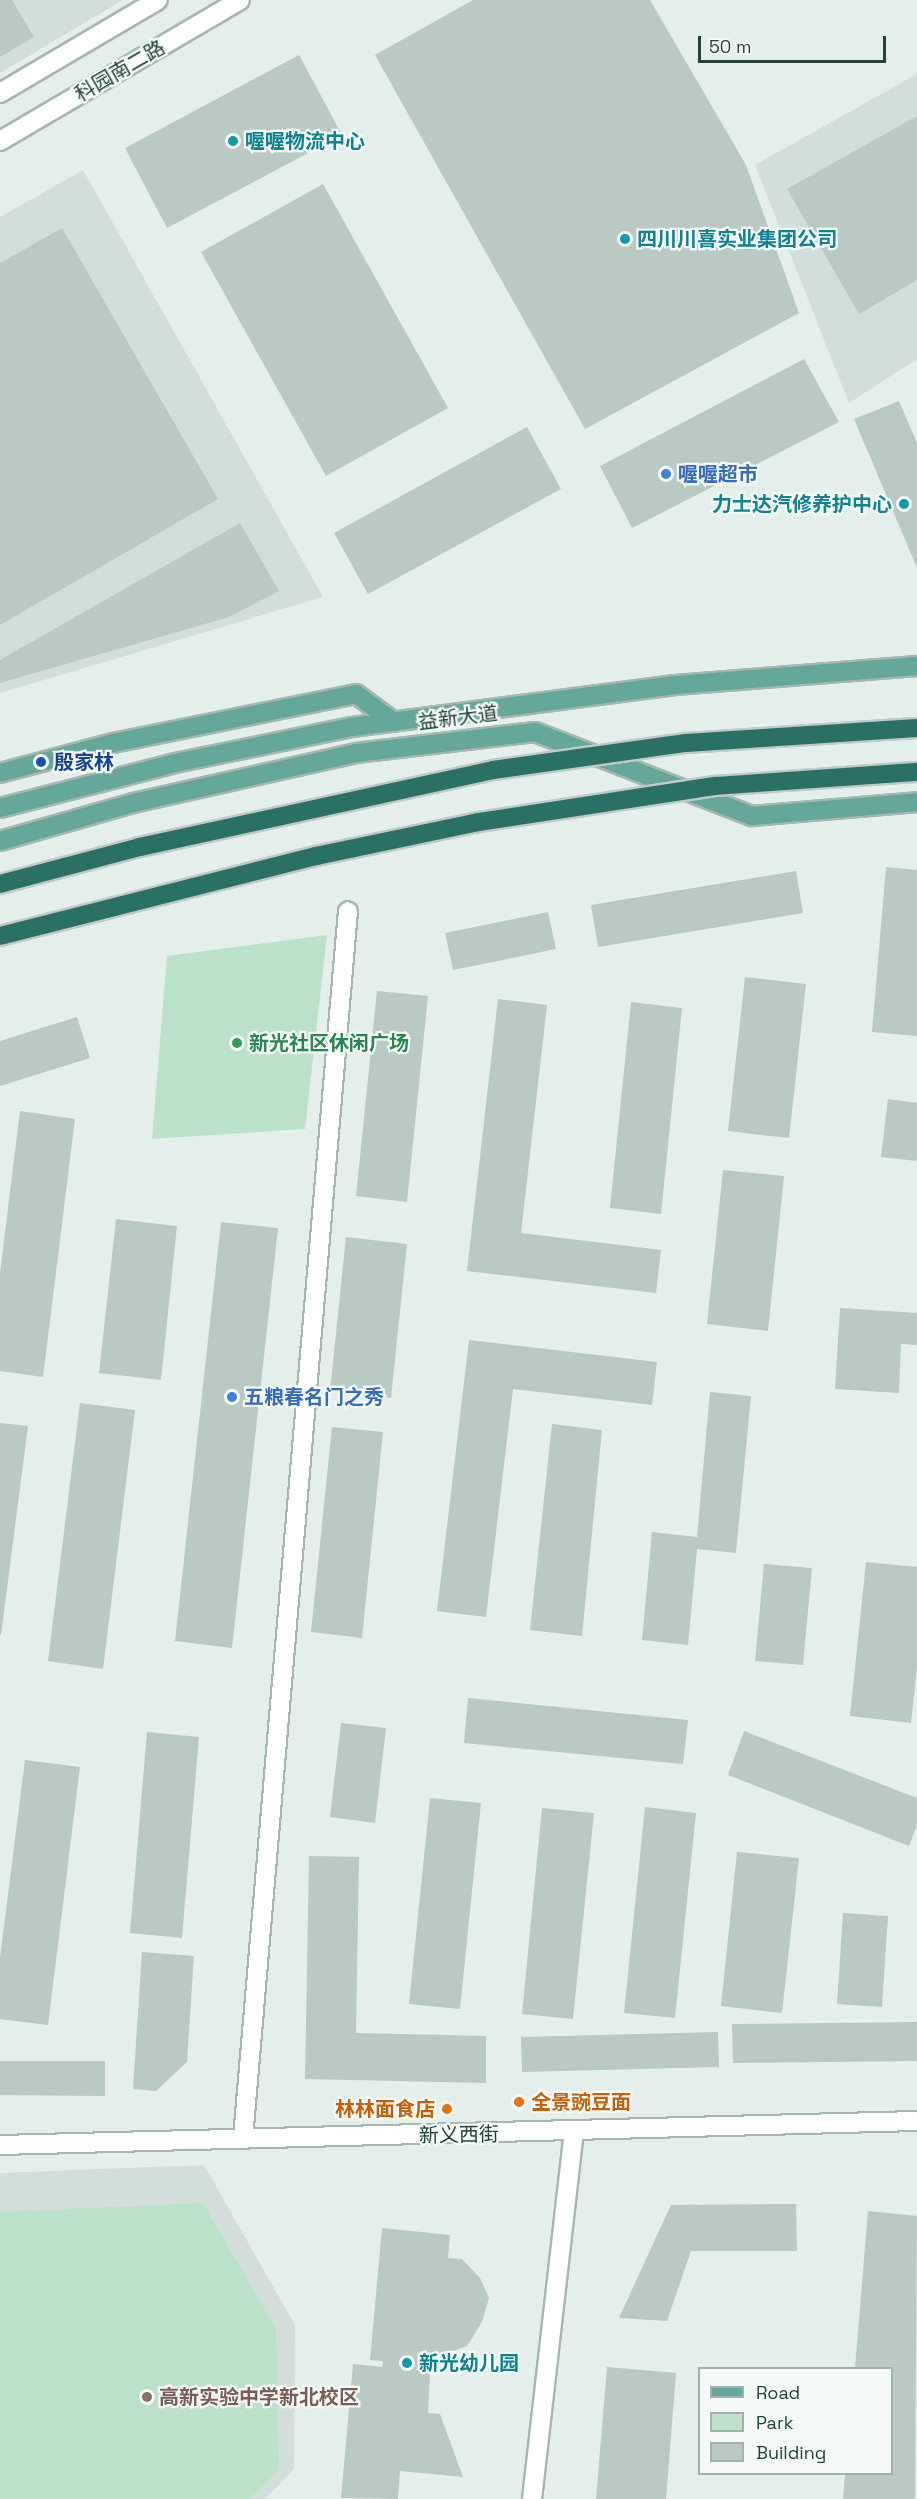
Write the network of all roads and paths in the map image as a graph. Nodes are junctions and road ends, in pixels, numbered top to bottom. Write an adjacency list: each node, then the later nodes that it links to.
1 (158, 0): 3 (street, 科园南二路)
2 (240, 0): 4 (street, 科园南二路)
3 (0, 93)
4 (0, 141)
5 (917, 666): 6 (main road, 益新大道)
6 (394, 722): 9 (main road); 11 (main road, 益新大道)
7 (917, 728): 13 (highway, bridge)
8 (917, 772): 15 (highway, bridge)
9 (0, 773)
10 (917, 802): 12 (main road, 益新大道)
11 (0, 808)
12 (0, 841)
13 (0, 884)
14 (348, 911): 18 (street)
15 (0, 936)
16 (917, 2121): 17 (street, 新义西街)
17 (574, 2133): 18 (street, 新义西街); 20 (street)
18 (243, 2138): 19 (street, 新义西街)
19 (0, 2145)
20 (532, 2499)

